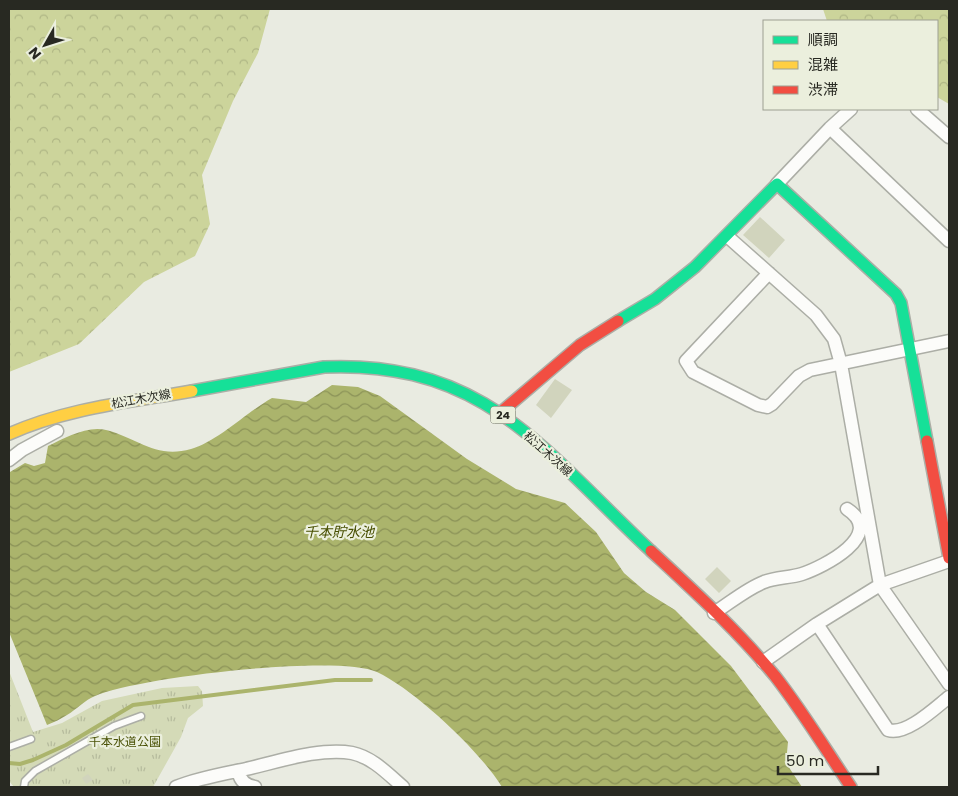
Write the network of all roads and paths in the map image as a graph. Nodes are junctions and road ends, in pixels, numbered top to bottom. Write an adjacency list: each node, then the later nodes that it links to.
1 (850, 110): 3 (street)
2 (920, 110): 4 (street)
3 (830, 128): 5 (street); 7 (street)
4 (949, 137)
5 (777, 184): 6 (main road); 10 (main road)
6 (727, 236): 8 (street); 12 (main road)
7 (949, 241)
8 (769, 273): 11 (street); 11 (street)
9 (949, 341): 10 (street)
10 (911, 349): 11 (street); 17 (main road)
11 (841, 364): 18 (street)
12 (500, 413): 14 (main road, 松江木次線 / 24); 19 (main road, 松江木次線 / 24)
13 (57, 431): 15 (street)
14 (9, 434)
15 (9, 460)
16 (847, 509): 19 (street)
17 (949, 560): 18 (street)
18 (880, 585): 20 (street); 22 (street)
19 (714, 613): 21 (main road, 松江木次線 / 24)
20 (817, 624): 21 (street); 23 (street)
21 (763, 662): 32 (main road, 松江木次線 / 24)
22 (949, 684)
23 (949, 697)
24 (141, 716): 28 (lane)
25 (31, 739): 26 (lane)
26 (9, 747)
27 (238, 771): 29 (street); 30 (street); 31 (street)
28 (24, 787)
29 (176, 787)
30 (255, 787)
31 (403, 787)
32 (851, 787)

